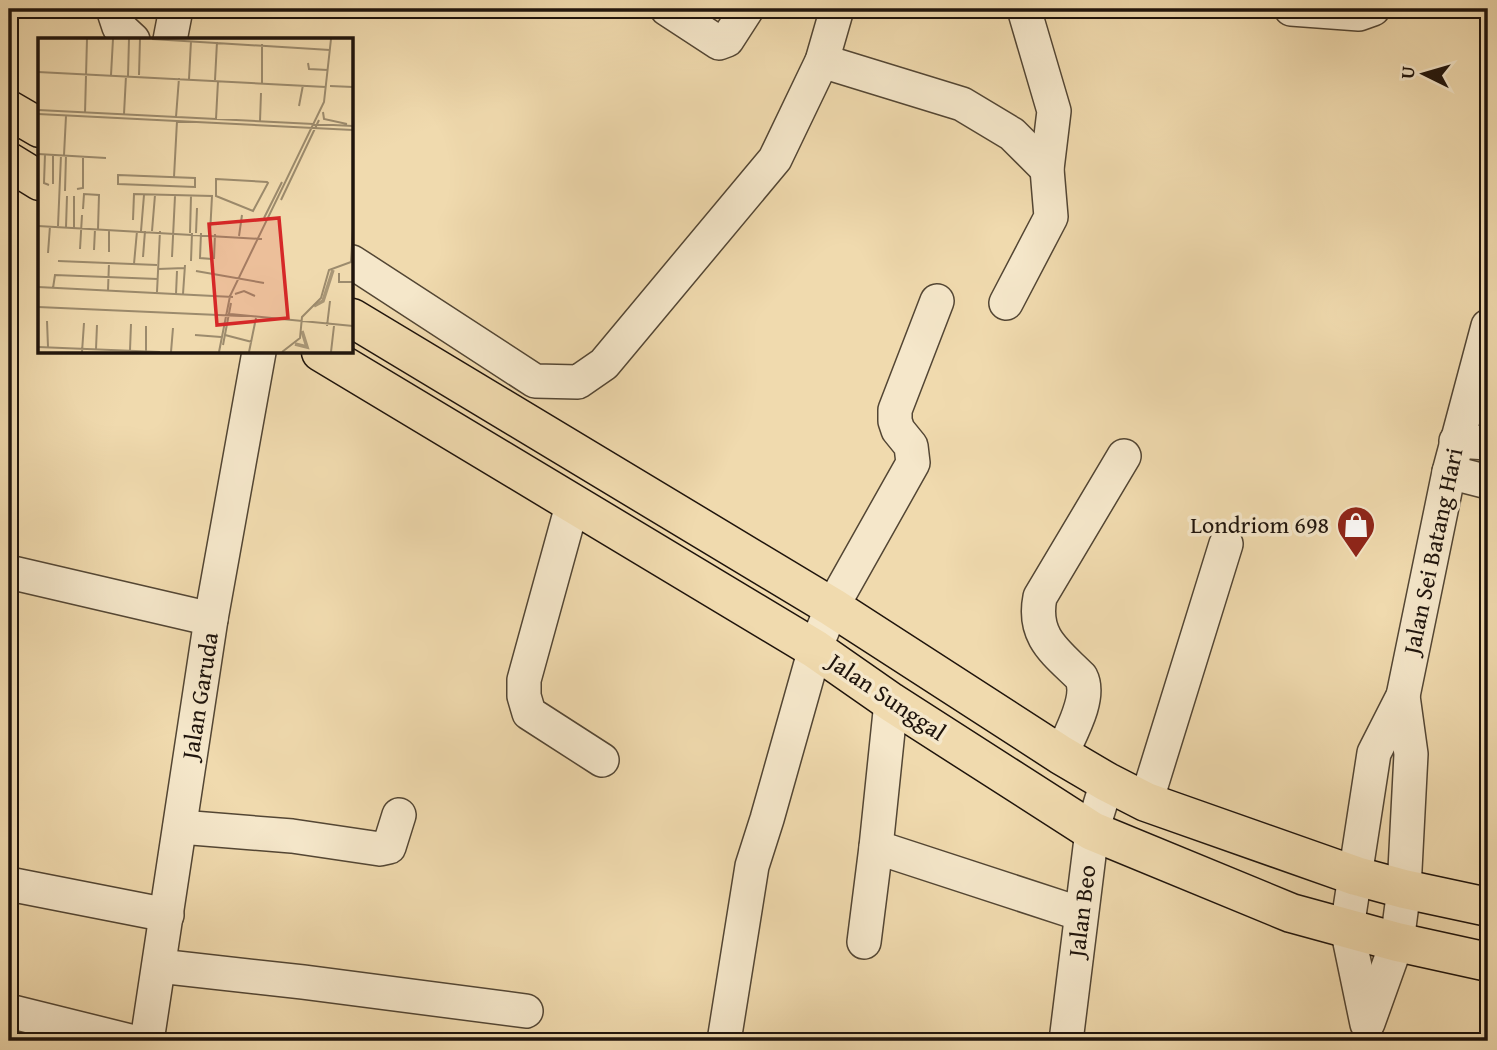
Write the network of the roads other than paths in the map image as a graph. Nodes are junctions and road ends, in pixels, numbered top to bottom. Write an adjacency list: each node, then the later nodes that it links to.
1 (113, 9): 10 (street)
2 (176, 9): 11 (street)
3 (197, 9): 12 (street)
4 (667, 9): 5 (street)
5 (747, 9)
6 (837, 9): 13 (street)
7 (1024, 9): 17 (street)
8 (1291, 9): 9 (street)
9 (1373, 9)
10 (131, 38)
11 (170, 38)
12 (191, 38)
13 (822, 61): 17 (street); 19 (street)
14 (9, 110): 15 (main road)
15 (38, 127)
16 (9, 162): 18 (main road)
17 (1047, 169): 21 (street)
18 (38, 180)
19 (354, 263)
20 (937, 301): 32 (street)
21 (1006, 303)
22 (354, 319): 32 (main road, Jalan Sunggal)
23 (1488, 326): 26 (street, Jalan Sei Batang Hari)
24 (259, 354): 33 (street, Jalan Garuda)
25 (324, 354): 29 (main road, Jalan Sunggal)
26 (1464, 452): 28 (street); 35 (street, Jalan Sei Batang Hari)
27 (1124, 456): 37 (street)
28 (1488, 482)
29 (573, 502): 34 (main road, Jalan Sunggal); 38 (street)
30 (1226, 544): 40 (street)
31 (9, 572): 33 (street)
32 (832, 607): 34 (street); 37 (main road, Jalan Sunggal)
33 (212, 619): 42 (street, Jalan Garuda)
34 (815, 649): 36 (main road, Jalan Sunggal); 61 (street)
35 (1403, 696): 45 (street, Jalan Sei Batang Hari); 47 (street, Jalan Sei Batang Hari)
36 (891, 702): 43 (main road, Jalan Sunggal); 44 (street)
37 (1060, 755): 39 (main road, Jalan Sunggal)
38 (602, 760)
39 (1107, 782): 40 (main road, Jalan Sunggal); 43 (street, Jalan Beo)
40 (1146, 802): 45 (main road, Jalan Sunggal)
41 (399, 815): 42 (street)
42 (180, 827): 50 (street, Jalan Garuda)
43 (1092, 831): 49 (street, Jalan Beo); 51 (main road, Jalan Sunggal)
44 (876, 847): 49 (street); 52 (street)
45 (1356, 876): 47 (main road, Jalan Sunggal); 51 (street, Jalan Sei Batang Hari)
46 (14, 885): 50 (street)
47 (1404, 889): 48 (main road, Jalan Sunggal); 53 (street, Jalan Sei Batang Hari)
48 (1488, 907)
49 (1081, 914): 62 (street, Jalan Beo)
50 (167, 915): 55 (street, Jalan Garuda)
51 (1347, 928): 53 (main road, Jalan Sunggal); 58 (street)
52 (864, 942)
53 (1397, 942): 54 (main road, Jalan Sunggal); 58 (street, Jalan Sei Batang Hari)
54 (1488, 962)
55 (159, 966): 56 (street); 60 (street, Jalan Garuda)
56 (526, 1011)
57 (9, 1012): 59 (street)
58 (1366, 1033)
59 (130, 1041)
60 (147, 1041)
61 (724, 1041)
62 (1066, 1041)

